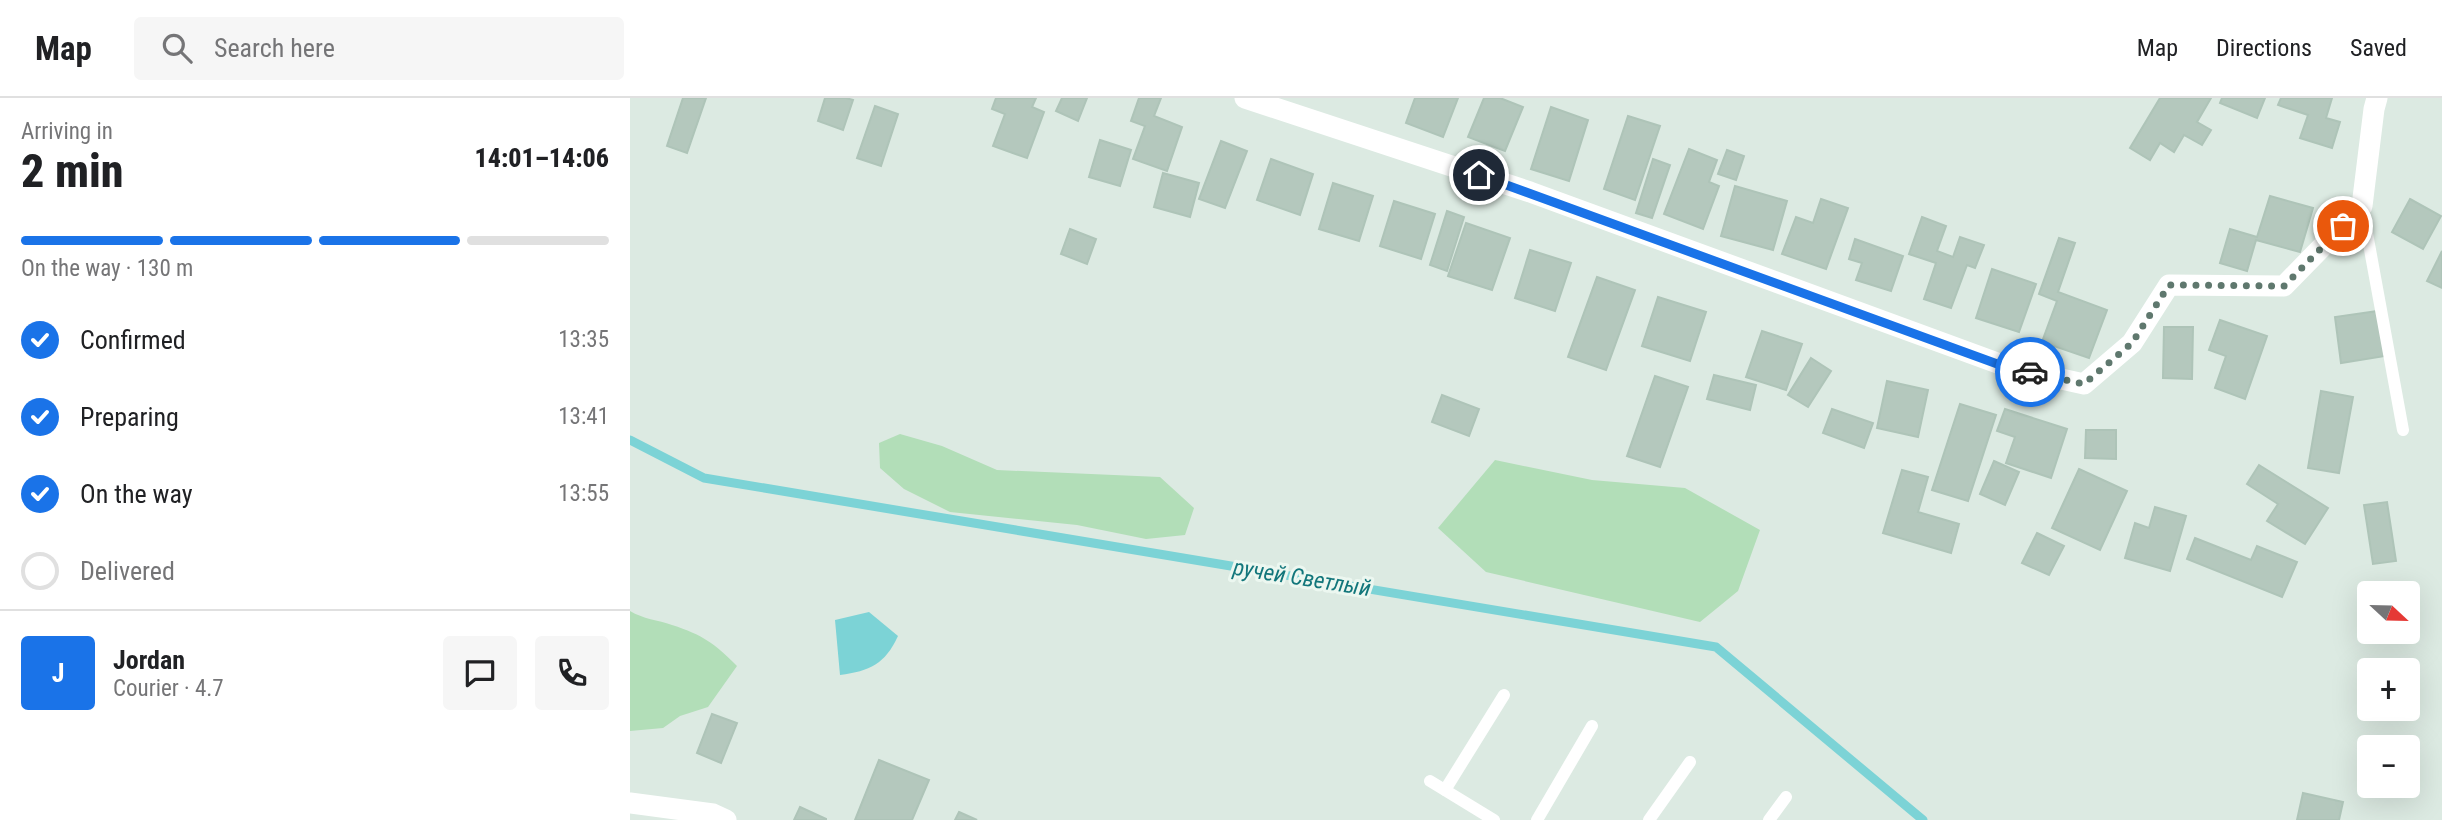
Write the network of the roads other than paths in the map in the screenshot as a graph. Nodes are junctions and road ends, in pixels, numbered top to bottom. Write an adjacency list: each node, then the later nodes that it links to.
1 (1245, 98): 3 (street)
2 (2376, 104): 3 (street)
3 (2362, 206): 4 (lane)
4 (2403, 430)
5 (1504, 695): 9 (lane)
6 (1592, 726): 14 (lane)
7 (1690, 762): 15 (lane)
8 (1430, 781): 9 (lane)
9 (1445, 790): 13 (lane)
10 (1786, 797): 16 (lane)
11 (630, 803): 12 (street)
12 (726, 820)
13 (1494, 820)
14 (1537, 820)
15 (1649, 820)
16 (1769, 820)

